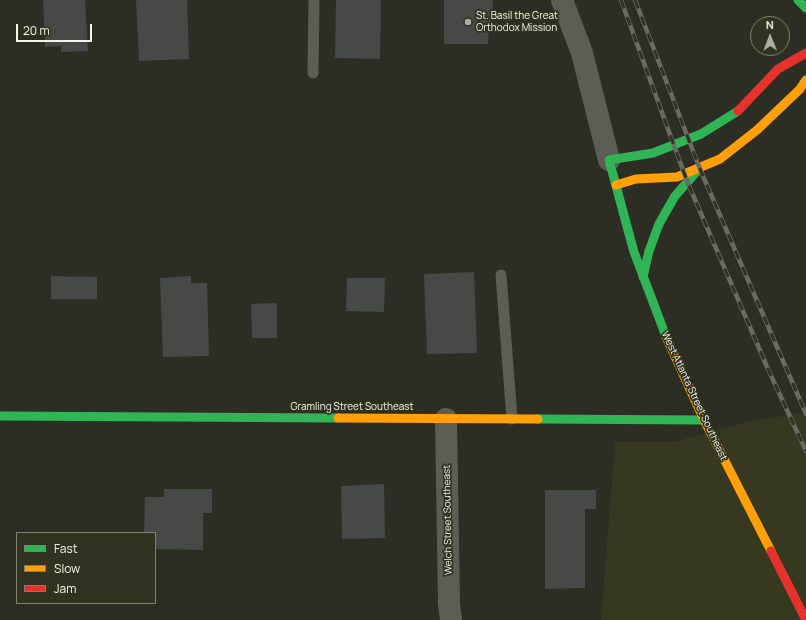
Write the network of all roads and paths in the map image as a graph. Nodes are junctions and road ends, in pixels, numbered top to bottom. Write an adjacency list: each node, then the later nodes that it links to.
1 (314, 0): 6 (lane)
2 (562, 0): 8 (street, West Atlanta Street Southeast)
3 (798, 0): 4 (street)
4 (806, 8)
5 (806, 53): 8 (street)
6 (313, 72)
7 (806, 80): 9 (street)
8 (609, 160): 10 (street, West Atlanta Street Southeast)
9 (700, 169): 10 (street); 12 (street)
10 (616, 185): 12 (street, West Atlanta Street Southeast)
11 (500, 275): 15 (lane)
12 (643, 277): 16 (street, West Atlanta Street Southeast)
13 (0, 416): 14 (street, Gramling Street Southeast)
14 (446, 419): 15 (street, Gramling Street Southeast); 17 (street, Welch Street Southeast)
15 (512, 419): 16 (street, Gramling Street Southeast)
16 (704, 420): 18 (street, West Atlanta Street Southeast)
17 (451, 620)
18 (806, 620)

